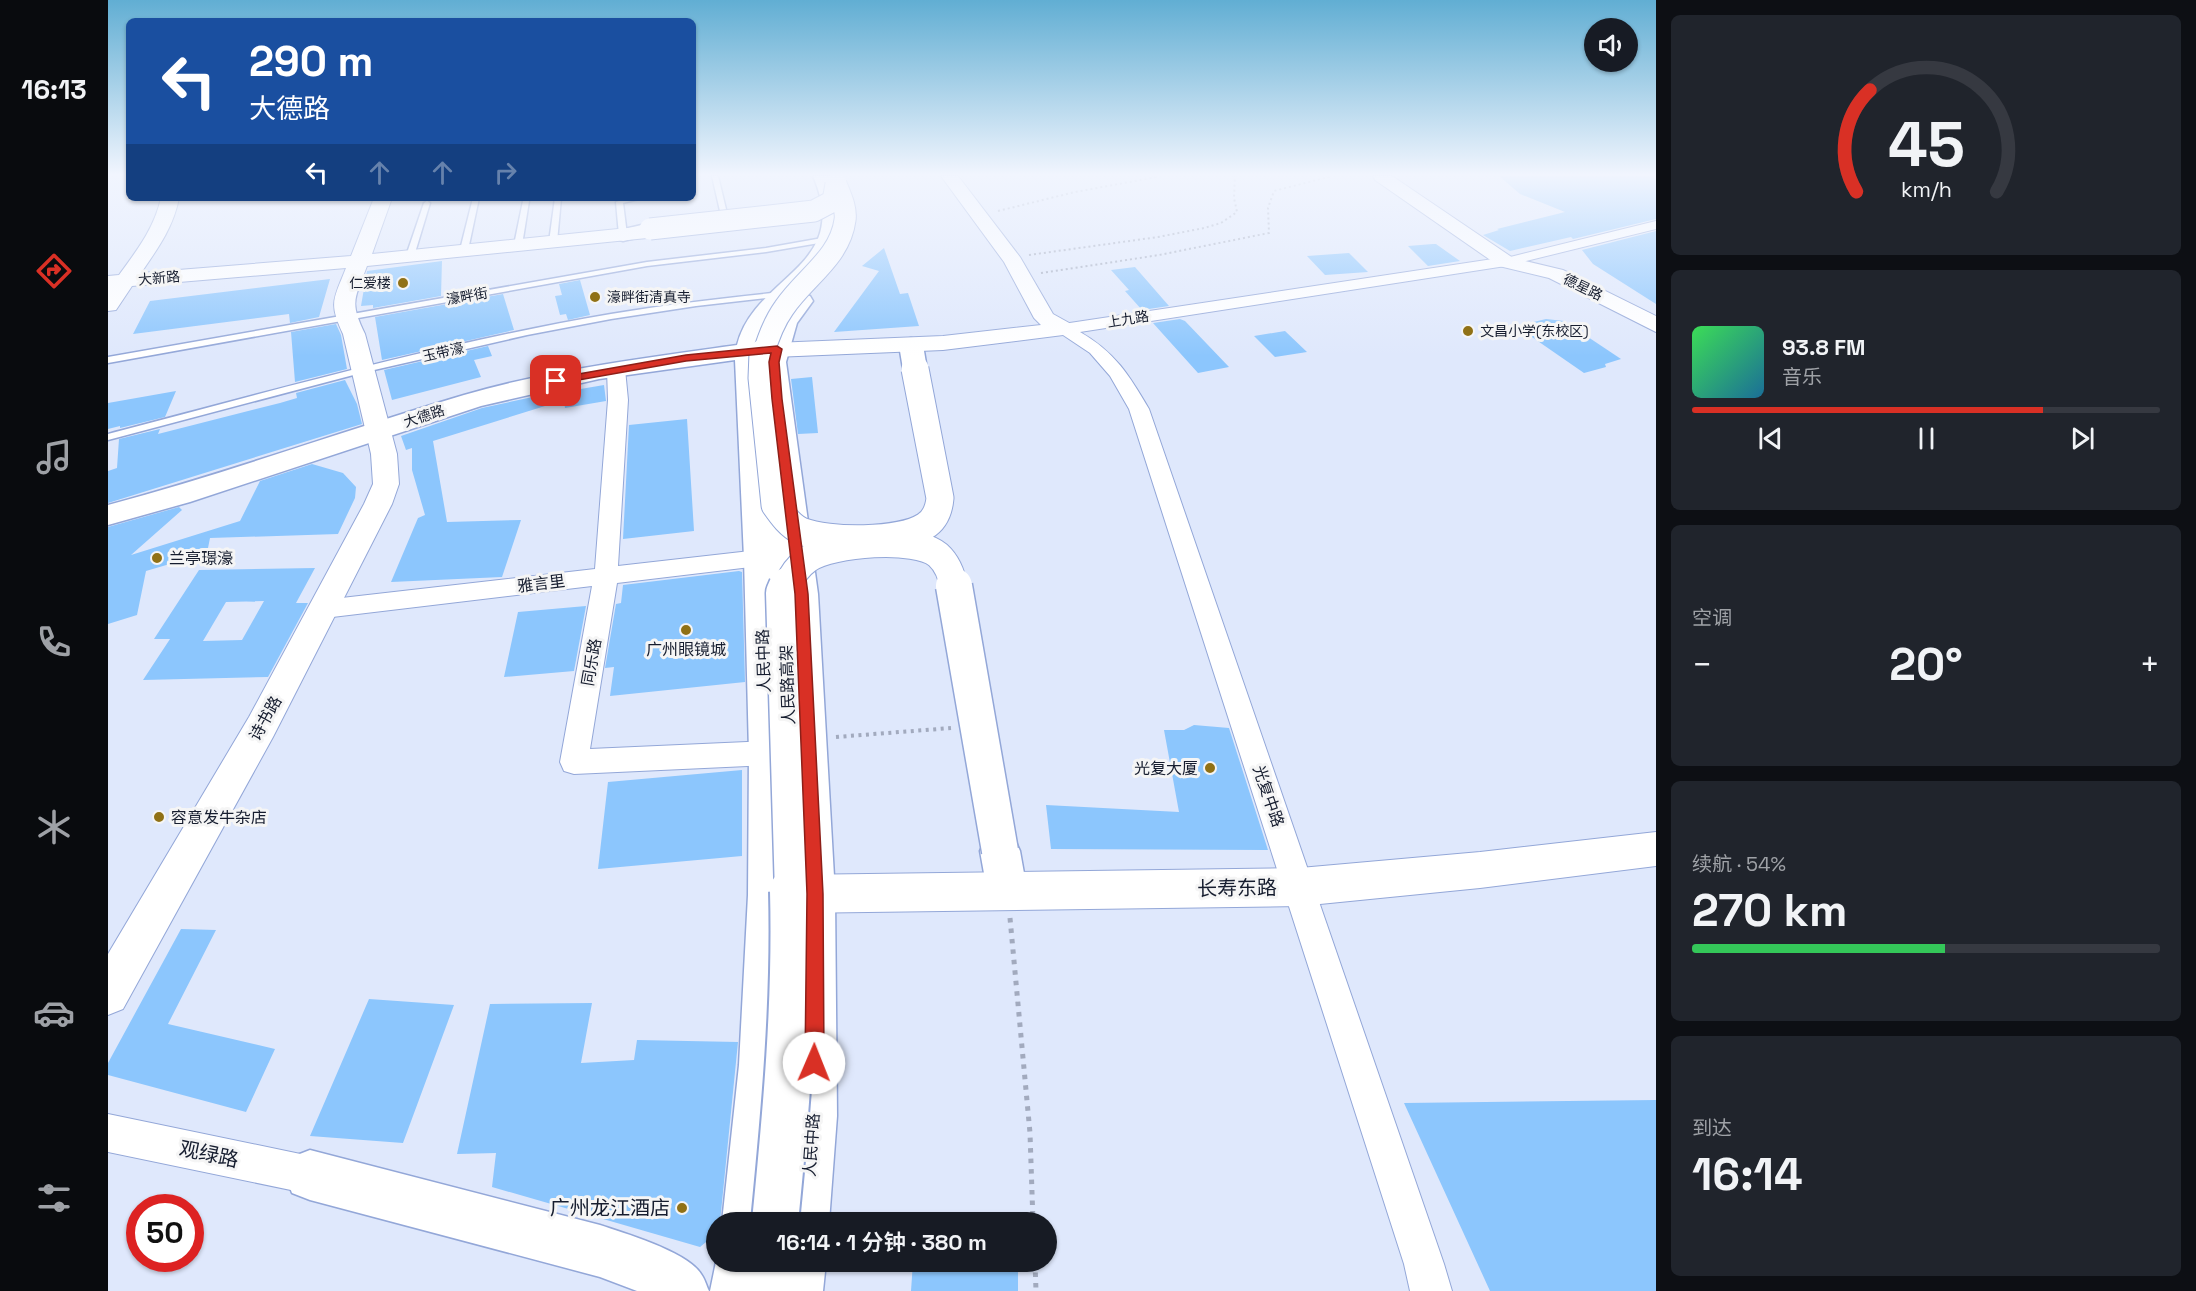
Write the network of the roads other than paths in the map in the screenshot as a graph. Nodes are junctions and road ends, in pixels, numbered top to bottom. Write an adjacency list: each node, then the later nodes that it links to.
1 (156, 236): 21 (street)
2 (369, 236): 19 (street)
3 (416, 236): 18 (lane)
4 (467, 236): 17 (lane)
5 (520, 236): 16 (lane)
6 (555, 236): 15 (lane)
7 (611, 236): 15 (street, 大新路)
8 (830, 236): 14 (main road)
9 (840, 236): 34 (main road, 人民路高架, bridge)
10 (851, 236): 27 (main road)
11 (994, 236): 26 (street)
12 (1469, 236): 20 (street)
13 (1610, 236): 20 (street)
14 (828, 239): 22 (main road); 24 (lane, 濠畔街)
15 (554, 242): 16 (street, 大新路)
16 (519, 245): 17 (street, 大新路)
17 (464, 250): 18 (street, 大新路)
18 (410, 256): 19 (street, 大新路)
19 (360, 261): 21 (street, 大新路); 24 (street)
20 (1506, 262): 25 (street, 德星路); 26 (street, 上九路)
21 (116, 282): 23 (street)
22 (782, 294): 27 (main road); 31 (lane, 玉带濠)
23 (108, 305)
24 (346, 317): 29 (lane, 濠畔街); 31 (street, 诗书路)
25 (1656, 325)
26 (1063, 329): 28 (street, 上九路); 42 (street, 光复中路)
27 (762, 350): 28 (street, 上九路); 30 (main road, 大德路); 36 (main road, 人民中路); 44 (main road, 人民中路)
28 (913, 357): 34 (main road, bridge)
29 (108, 360)
30 (616, 369): 32 (main road, 大德路); 37 (street, 同乐路)
31 (362, 371): 32 (street, 诗书路); 33 (lane, 玉带濠)
32 (377, 431): 35 (main road, 大德路); 39 (street, 诗书路)
33 (108, 437)
34 (775, 505): 38 (main road, 人民路高架, bridge)
35 (108, 515)
36 (759, 558): 37 (street, 雅言里); 40 (main road, 人民中路)
37 (606, 575): 39 (street, 雅言里); 40 (street, 同乐路)
38 (784, 593): 43 (main road, bridge); 50 (main road, 人民路高架, bridge)
39 (324, 609): 46 (street, 诗书路)
40 (767, 753): 45 (main road, 人民中路)
41 (1656, 849): 42 (street, 长寿东路)
42 (1300, 887): 43 (street, 长寿东路); 59 (street, 光复中路)
43 (1007, 890): 44 (street, 长寿东路)
44 (815, 894): 45 (street, 长寿东路); 51 (main road, 人民中路)
45 (768, 895): 49 (main road, 人民中路)
46 (108, 994)
47 (108, 1133): 48 (street, 观绿路)
48 (310, 1175): 55 (main road)
49 (748, 1212)
50 (776, 1212)
51 (805, 1212)
52 (740, 1272): 56 (main road)
53 (768, 1272): 57 (main road)
54 (799, 1272): 58 (main road)
55 (682, 1291)
56 (737, 1291)
57 (765, 1291)
58 (796, 1291)
59 (1431, 1291)

